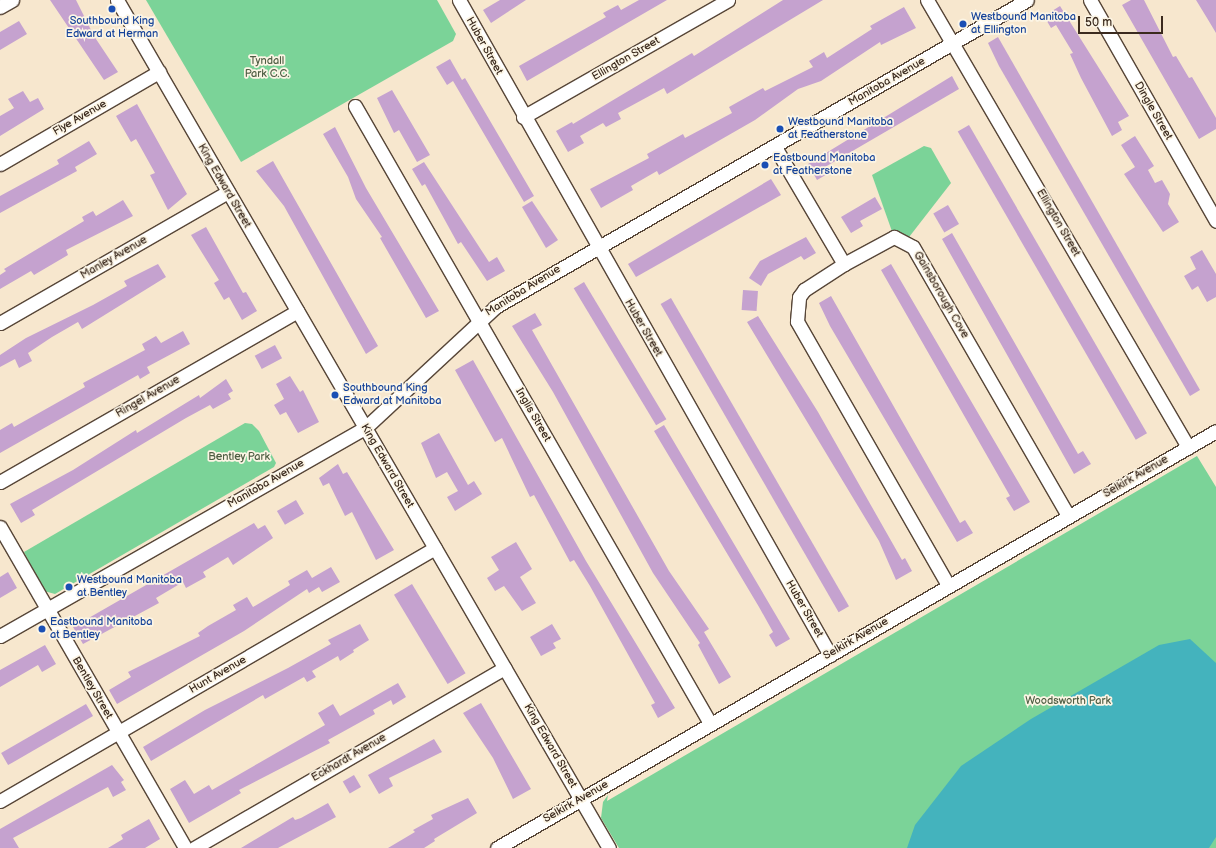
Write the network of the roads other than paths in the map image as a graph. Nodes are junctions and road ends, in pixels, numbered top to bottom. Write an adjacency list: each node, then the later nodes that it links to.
1 (12, 0): 8 (street)
2 (117, 0): 10 (street, King Edward Street)
3 (459, 0): 12 (street, Huber Street)
4 (728, 0): 12 (street, Ellington Street)
5 (928, 0): 9 (street, Ellington Street)
6 (1027, 0): 9 (street, Manitoba Avenue)
7 (1090, 0): 16 (street, Dingle Street)
8 (0, 7)
9 (953, 43): 13 (street, Manitoba Avenue); 24 (street, Ellington Street)
10 (159, 72): 14 (street, Flye Avenue); 15 (street, King Edward Street)
11 (355, 106): 20 (street, Inglis Street)
12 (523, 117): 17 (street, Huber Street)
13 (775, 147): 17 (street, Manitoba Avenue); 18 (street)
14 (0, 164)
15 (228, 192): 19 (street, King Edward Street); 21 (street, Manley Avenue)
16 (1216, 221)
17 (597, 247): 20 (street, Manitoba Avenue); 32 (street, Huber Street)
18 (844, 264): 26 (street, Gainsborough Cove); 29 (street, Gainsborough Cove)
19 (297, 311): 22 (street, King Edward Street); 25 (street, Ringel Avenue)
20 (478, 320): 22 (street, Manitoba Avenue); 34 (street, Inglis Street)
21 (0, 323)
22 (365, 428): 28 (street, King Edward Street); 30 (street, Manitoba Avenue)
23 (1216, 431): 24 (street, Selkirk Avenue)
24 (1188, 447): 26 (street, Selkirk Avenue)
25 (0, 482)
26 (1068, 516): 29 (street, Selkirk Avenue)
27 (0, 527): 30 (street, Bentley Street)
28 (435, 548): 33 (street, King Edward Street); 35 (street, Hunt Avenue)
29 (948, 586): 32 (street, Selkirk Avenue)
30 (47, 609): 31 (street, Manitoba Avenue); 35 (street, Bentley Street)
31 (0, 636)
32 (830, 654): 34 (street, Selkirk Avenue)
33 (505, 668): 36 (street, King Edward Street); 39 (street, Eckhardt Avenue)
34 (710, 724): 36 (street, Selkirk Avenue)
35 (118, 732): 37 (street, Hunt Avenue); 38 (street, Bentley Street)
36 (581, 799): 40 (street, Selkirk Avenue); 41 (street, King Edward Street)
37 (0, 801)
38 (185, 848)
39 (194, 848)
40 (497, 848)
41 (609, 848)

